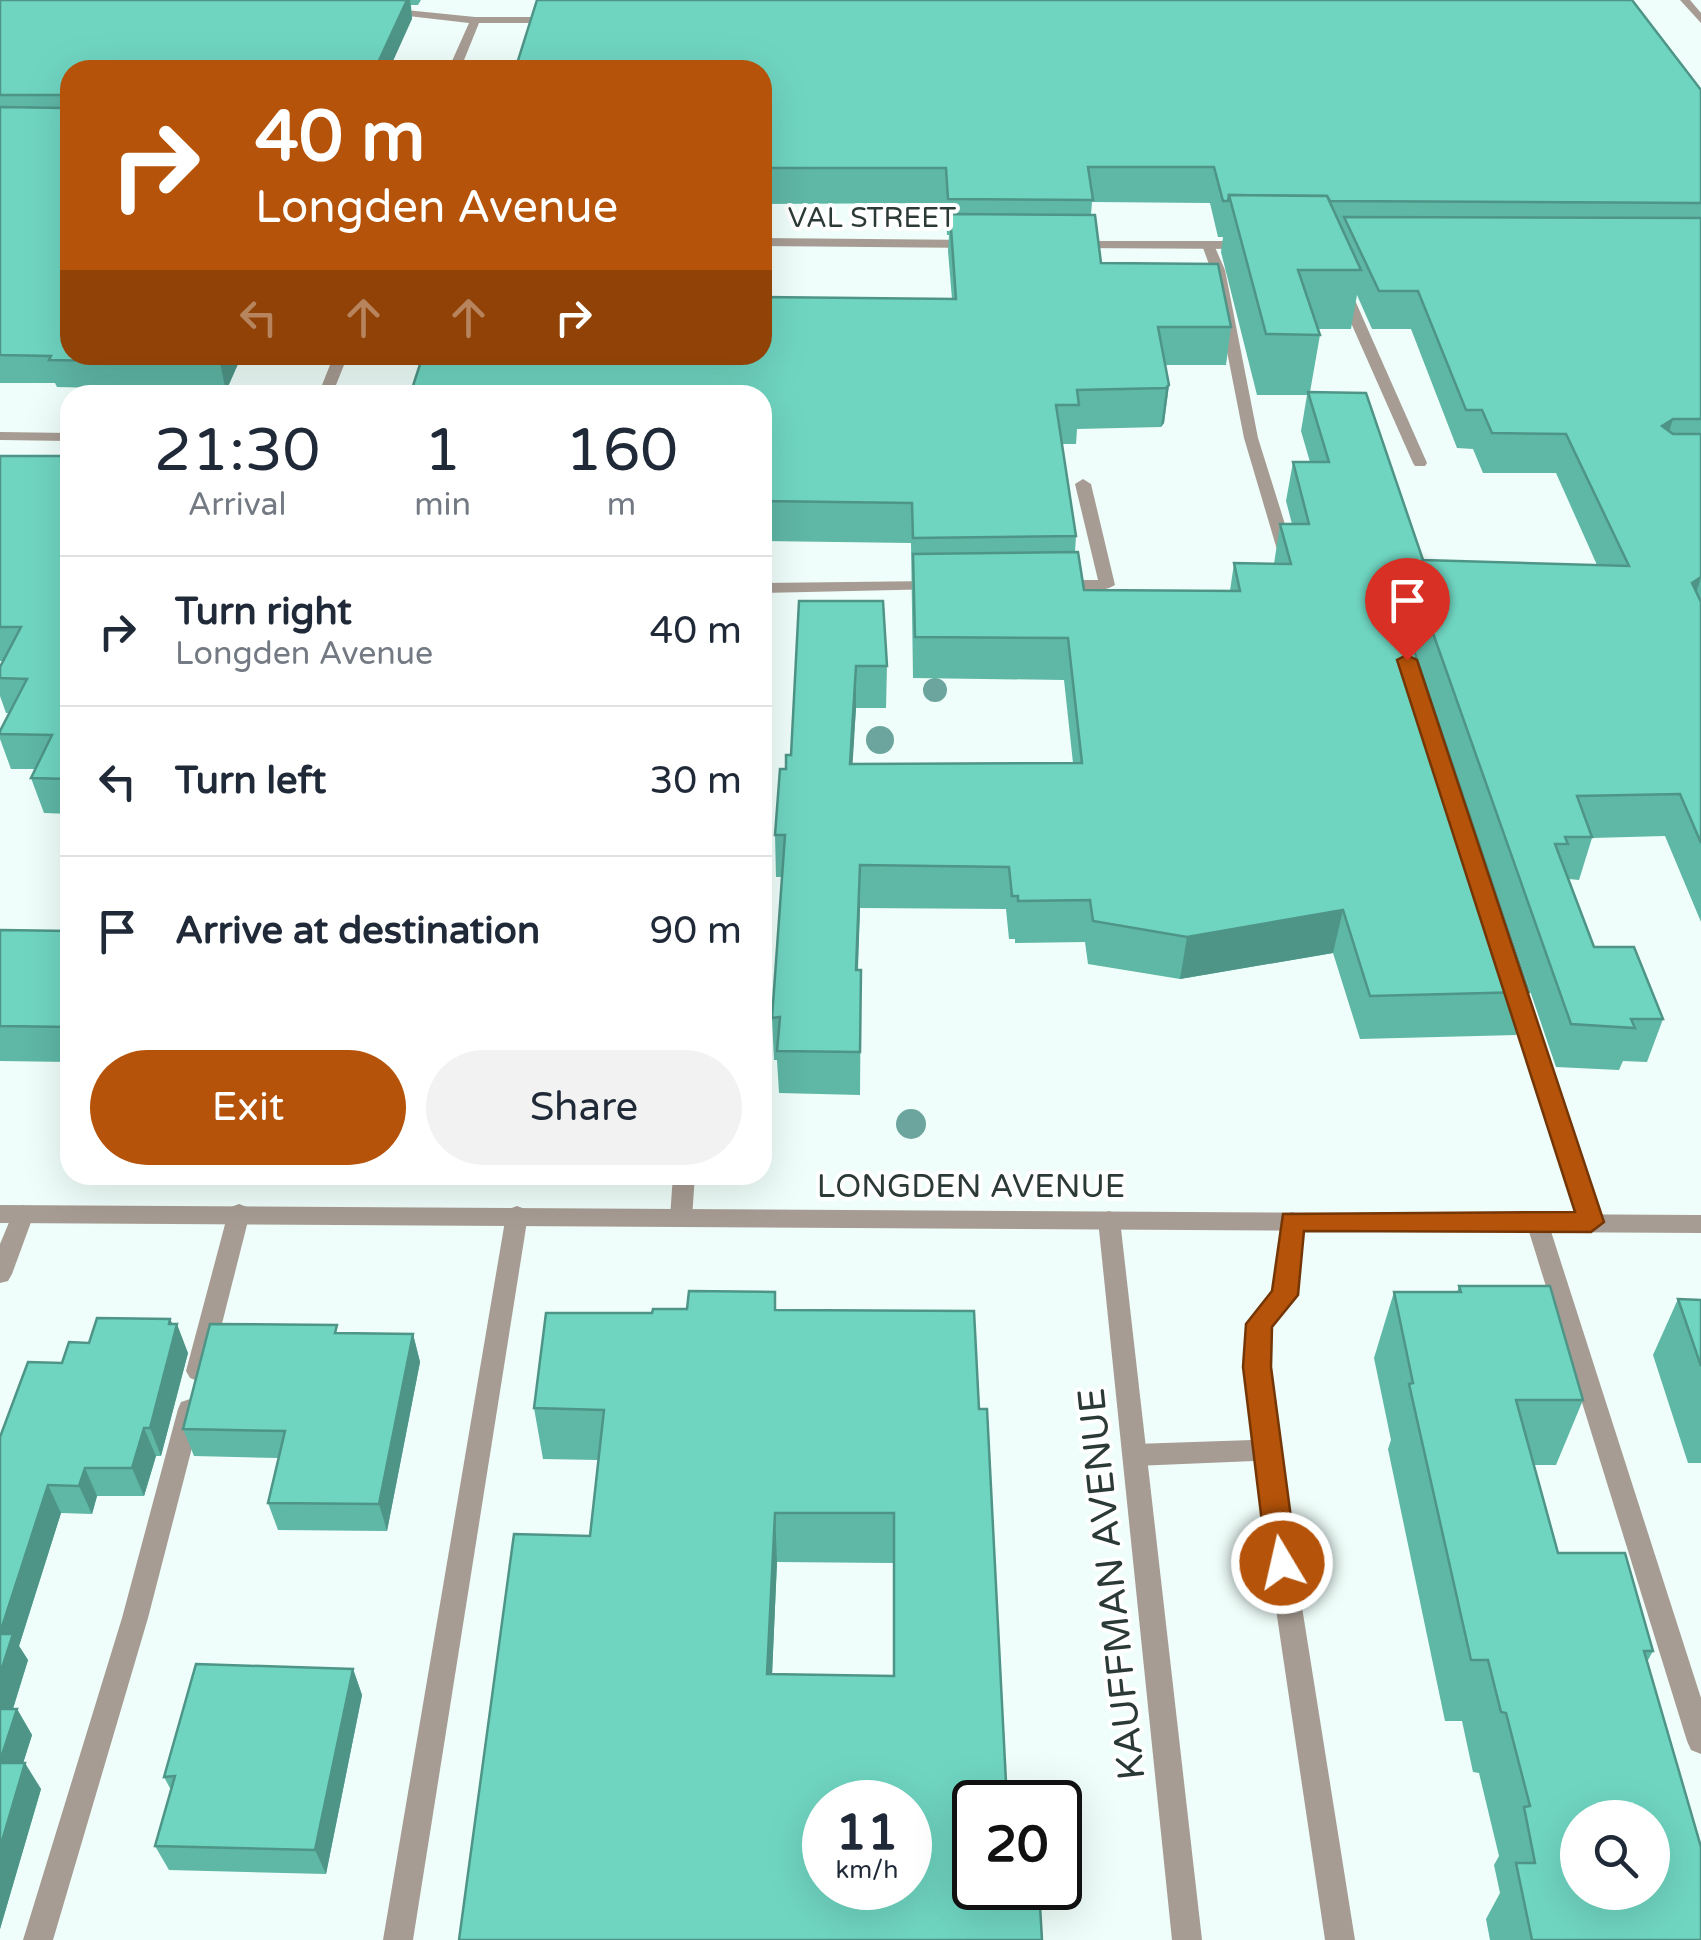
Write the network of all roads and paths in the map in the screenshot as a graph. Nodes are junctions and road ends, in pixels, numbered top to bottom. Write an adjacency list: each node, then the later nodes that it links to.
1 (1685, 0): 5 (street)
2 (377, 11): 3 (street)
3 (475, 20): 4 (street); 6 (street)
4 (572, 20)
5 (1701, 20)
6 (458, 60)
7 (772, 242): 8 (street, VAL STREET)
8 (990, 244)
9 (1050, 244): 10 (street)
10 (1208, 245): 11 (street); 17 (street)
11 (1266, 245)
12 (1340, 282): 15 (street)
13 (0, 436): 14 (street)
14 (60, 436)
15 (1420, 464)
16 (1083, 484): 19 (street)
17 (1286, 553)
18 (954, 586): 20 (street)
19 (1031, 586)
20 (772, 588)
21 (1506, 964): 30 (street)
22 (683, 1185): 26 (street)
23 (239, 1213): 24 (street, LONGDEN AVENUE); 25 (street, LONGDEN AVENUE); 36 (street)
24 (11, 1214): 32 (street)
25 (517, 1216): 26 (street, LONGDEN AVENUE); 37 (street)
26 (680, 1218): 27 (street, LONGDEN AVENUE)
27 (1109, 1220): 28 (street, LONGDEN AVENUE); 34 (street, KAUFFMAN AVENUE)
28 (1292, 1221): 29 (street, LONGDEN AVENUE); 33 (street)
29 (1537, 1222): 30 (street, LONGDEN AVENUE); 35 (street)
30 (1591, 1222): 31 (street, LONGDEN AVENUE)
31 (1701, 1224)
32 (0, 1274)
33 (1265, 1450): 34 (street); 39 (street)
34 (1136, 1455): 38 (street, KAUFFMAN AVENUE)
35 (1701, 1741)
36 (38, 1940)
37 (398, 1940)
38 (1187, 1940)
39 (1340, 1940)

